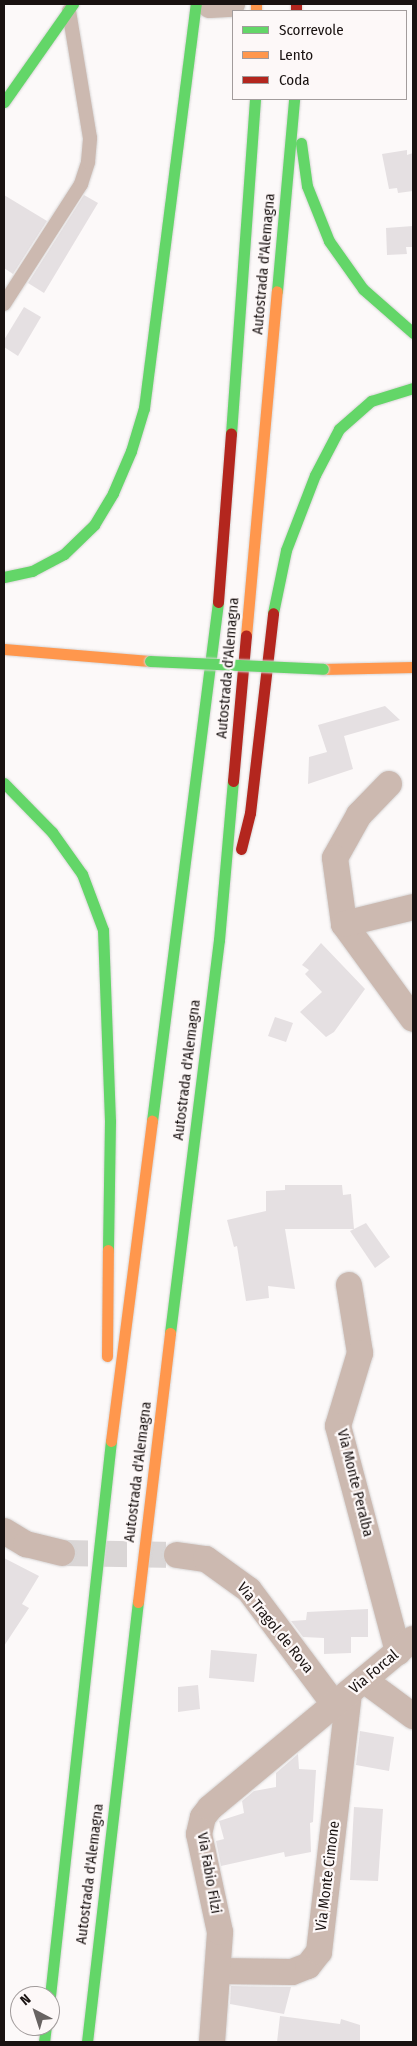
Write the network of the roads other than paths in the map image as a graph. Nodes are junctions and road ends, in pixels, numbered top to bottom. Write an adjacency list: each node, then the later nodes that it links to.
1 (213, 4): 10 (highway)
2 (71, 7): 6 (highway); 7 (lane)
3 (255, 100): 20 (highway, Autostrada d'Alemagna)
4 (295, 100): 8 (highway)
5 (295, 100): 17 (highway, Autostrada d'Alemagna)
6 (4, 102)
7 (4, 304)
8 (413, 332)
9 (413, 388): 17 (highway)
10 (4, 577)
11 (4, 649): 12 (highway, bridge)
12 (413, 667)
13 (4, 783): 20 (highway)
14 (389, 784): 16 (street)
15 (413, 907): 16 (street)
16 (344, 924): 18 (street)
17 (219, 940): 29 (highway, Autostrada d'Alemagna)
18 (413, 1019)
19 (349, 1285): 24 (street, Via Monte Peralba)
20 (105, 1490): 28 (highway, Autostrada d'Alemagna)
21 (4, 1531): 22 (street)
22 (62, 1552)
23 (177, 1555): 25 (street, Via Tragol de Rova)
24 (405, 1646): 25 (street, Via Forcal)
25 (349, 1692): 26 (street, Via Tragol de Rova); 27 (street, Via Fabio Filzi); 27 (street, Via Monte Cimone)
26 (413, 1716)
27 (219, 1971): 30 (street, Via Fabio Filzi)
28 (51, 1986)
29 (87, 2042)
30 (212, 2042)

